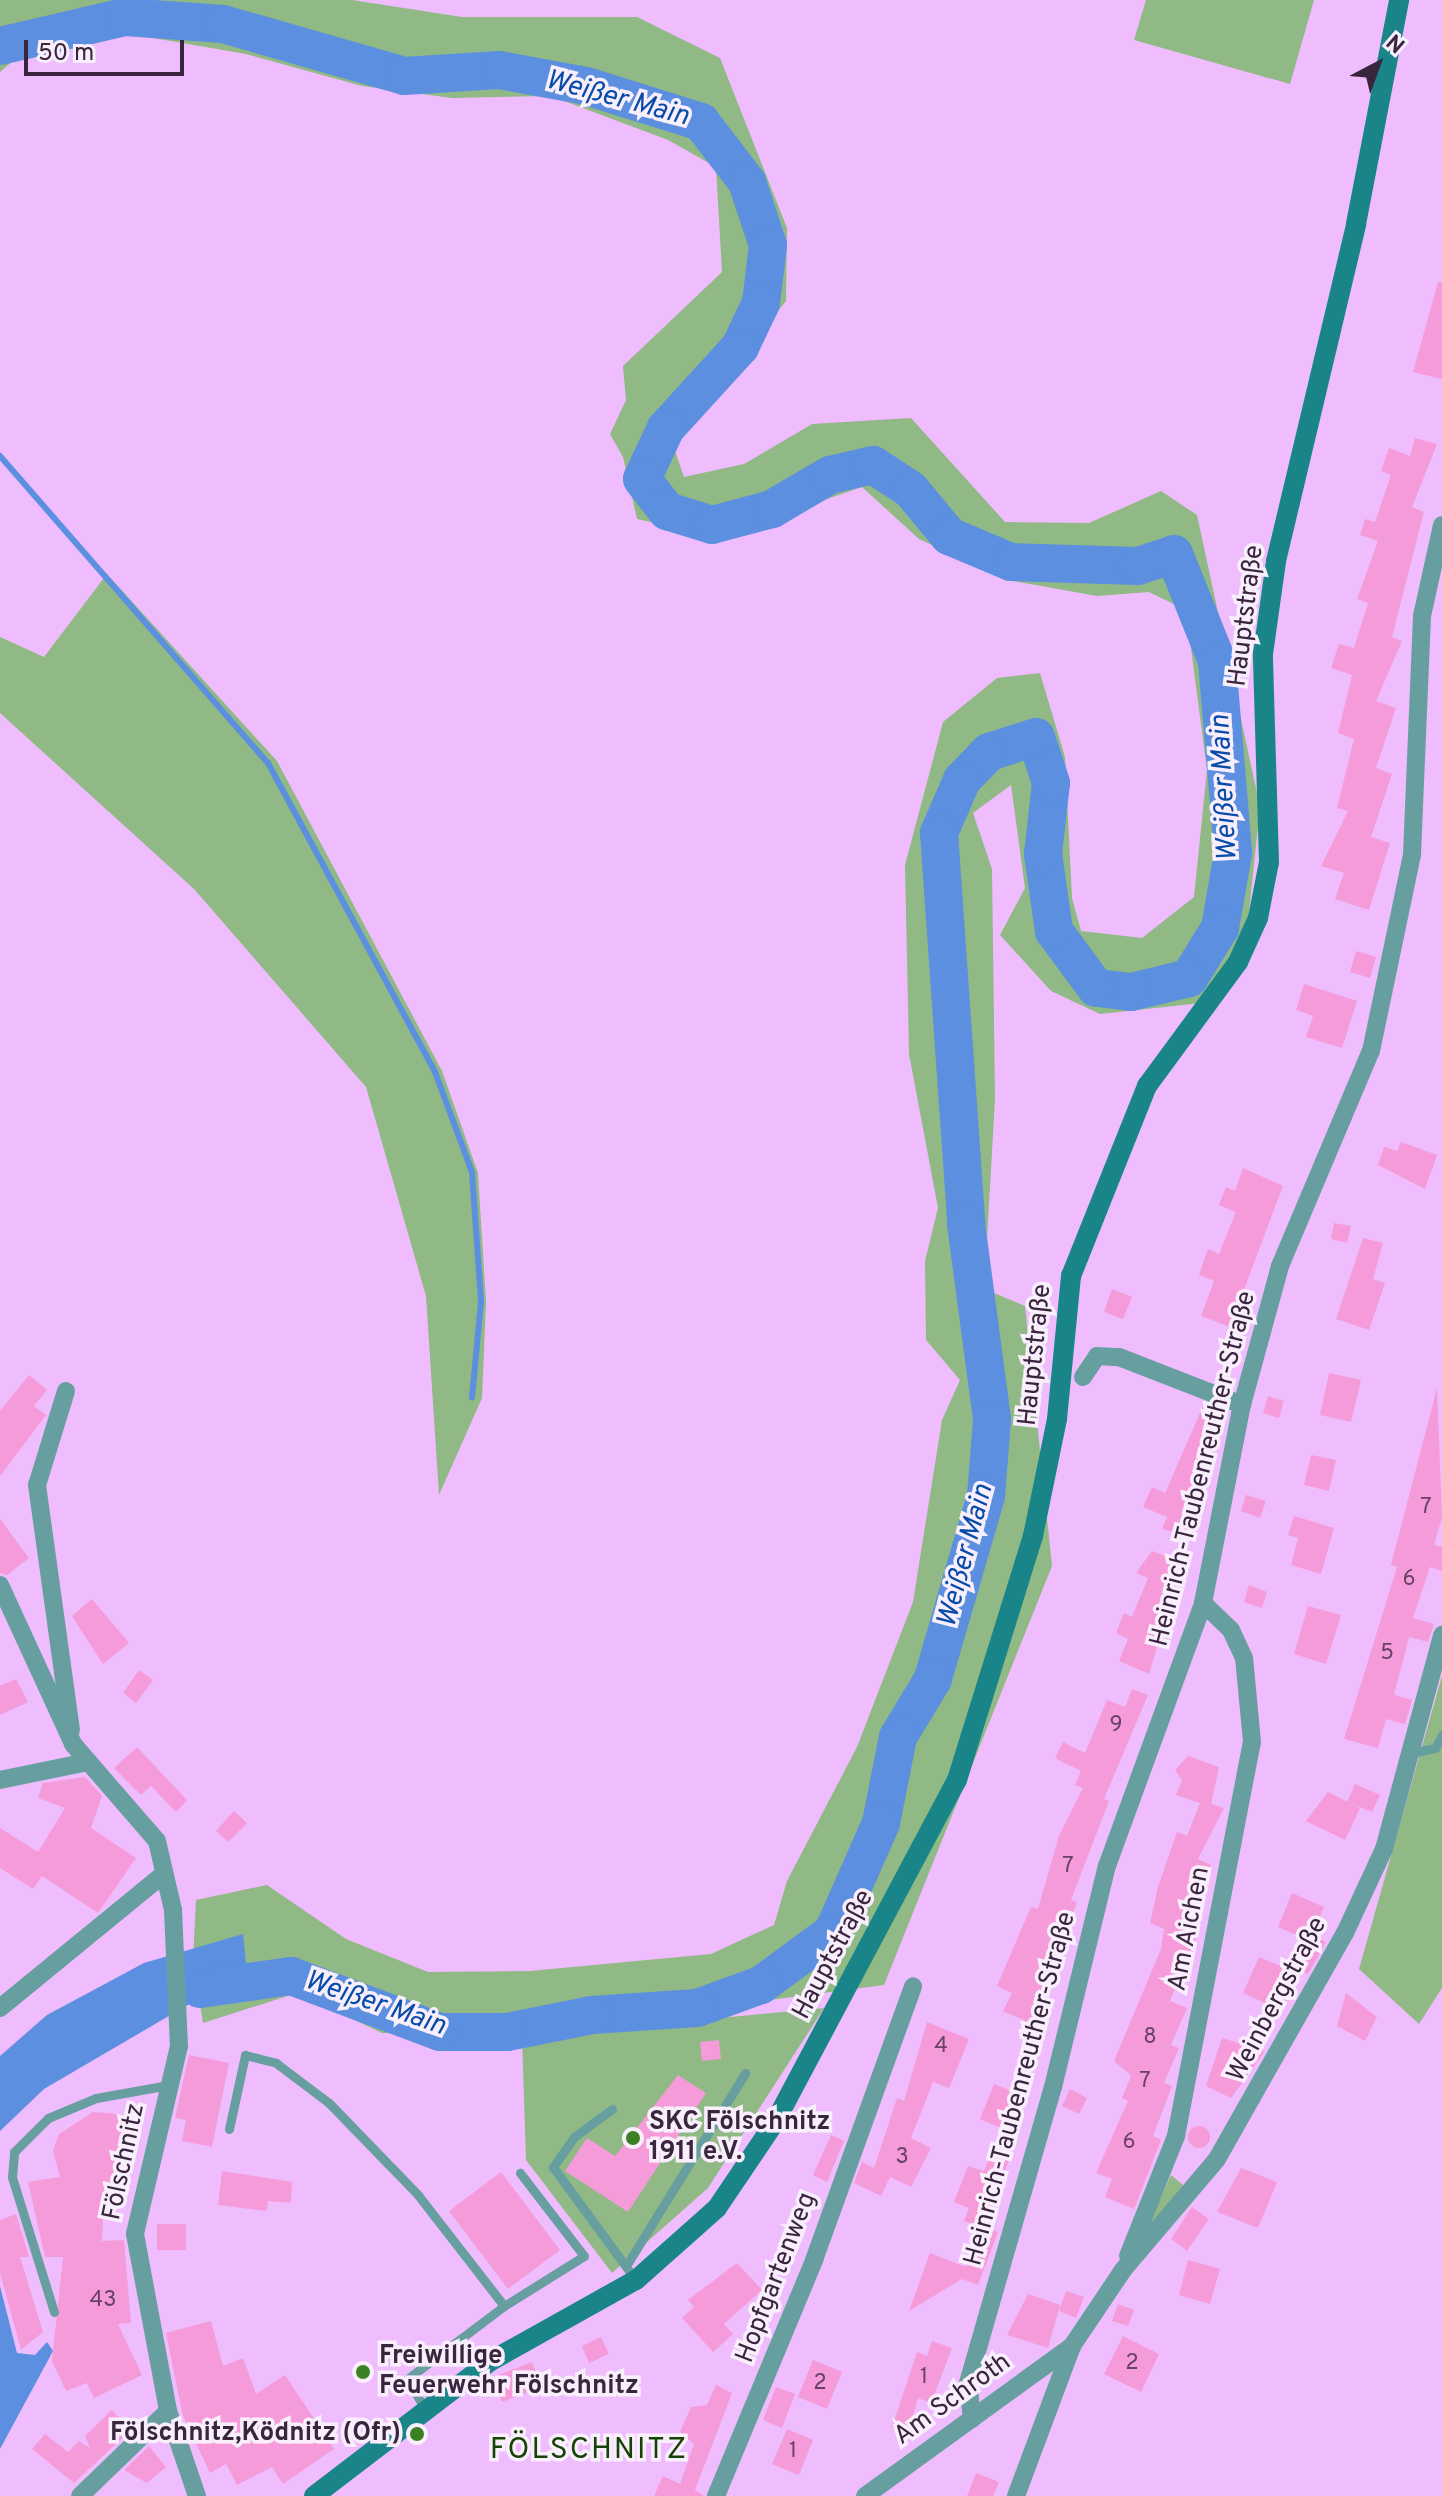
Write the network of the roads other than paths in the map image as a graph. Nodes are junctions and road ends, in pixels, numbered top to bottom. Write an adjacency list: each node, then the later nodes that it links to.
1 (1399, 0): 23 (main road, Hauptstraße)
2 (1442, 525): 5 (street, Heinrich-Taubenreuther-Straße)
3 (1083, 1377): 5 (street)
4 (66, 1391): 10 (street)
5 (1242, 1405): 7 (street, Heinrich-Taubenreuther-Straße)
6 (0, 1585): 10 (street)
7 (1203, 1603): 22 (street, Am Aichen); 29 (street, Heinrich-Taubenreuther-Straße)
8 (1442, 1635): 11 (street, Weinbergstraße)
9 (1442, 1735): 11 (lane)
10 (73, 1744): 12 (street)
11 (1411, 1753): 22 (street, Weinbergstraße)
12 (88, 1762): 13 (street); 14 (street)
13 (0, 1780)
14 (164, 1874): 16 (street); 18 (street, Fölschnitz)
15 (913, 1986): 33 (street, Hopfgartenweg)
16 (0, 2008)
17 (745, 2073): 23 (lane)
18 (169, 2085): 25 (lane); 28 (street, Fölschnitz)
19 (612, 2109): 23 (lane)
20 (229, 2129): 24 (lane)
21 (520, 2173): 24 (lane)
22 (1123, 2270): 26 (street, Weinbergstraße)
23 (631, 2273): 27 (main road, Hauptstraße)
24 (504, 2306): 27 (lane)
25 (54, 2312)
26 (1072, 2346): 29 (street, Am Schroth); 35 (street)
27 (424, 2407): 32 (main road, Hauptstraße)
28 (168, 2411): 30 (street); 31 (street, Fölschnitz)
29 (972, 2419): 34 (street, Am Schroth)
30 (80, 2496)
31 (197, 2496)
32 (314, 2496)
33 (716, 2496)
34 (865, 2496)
35 (1016, 2496)

